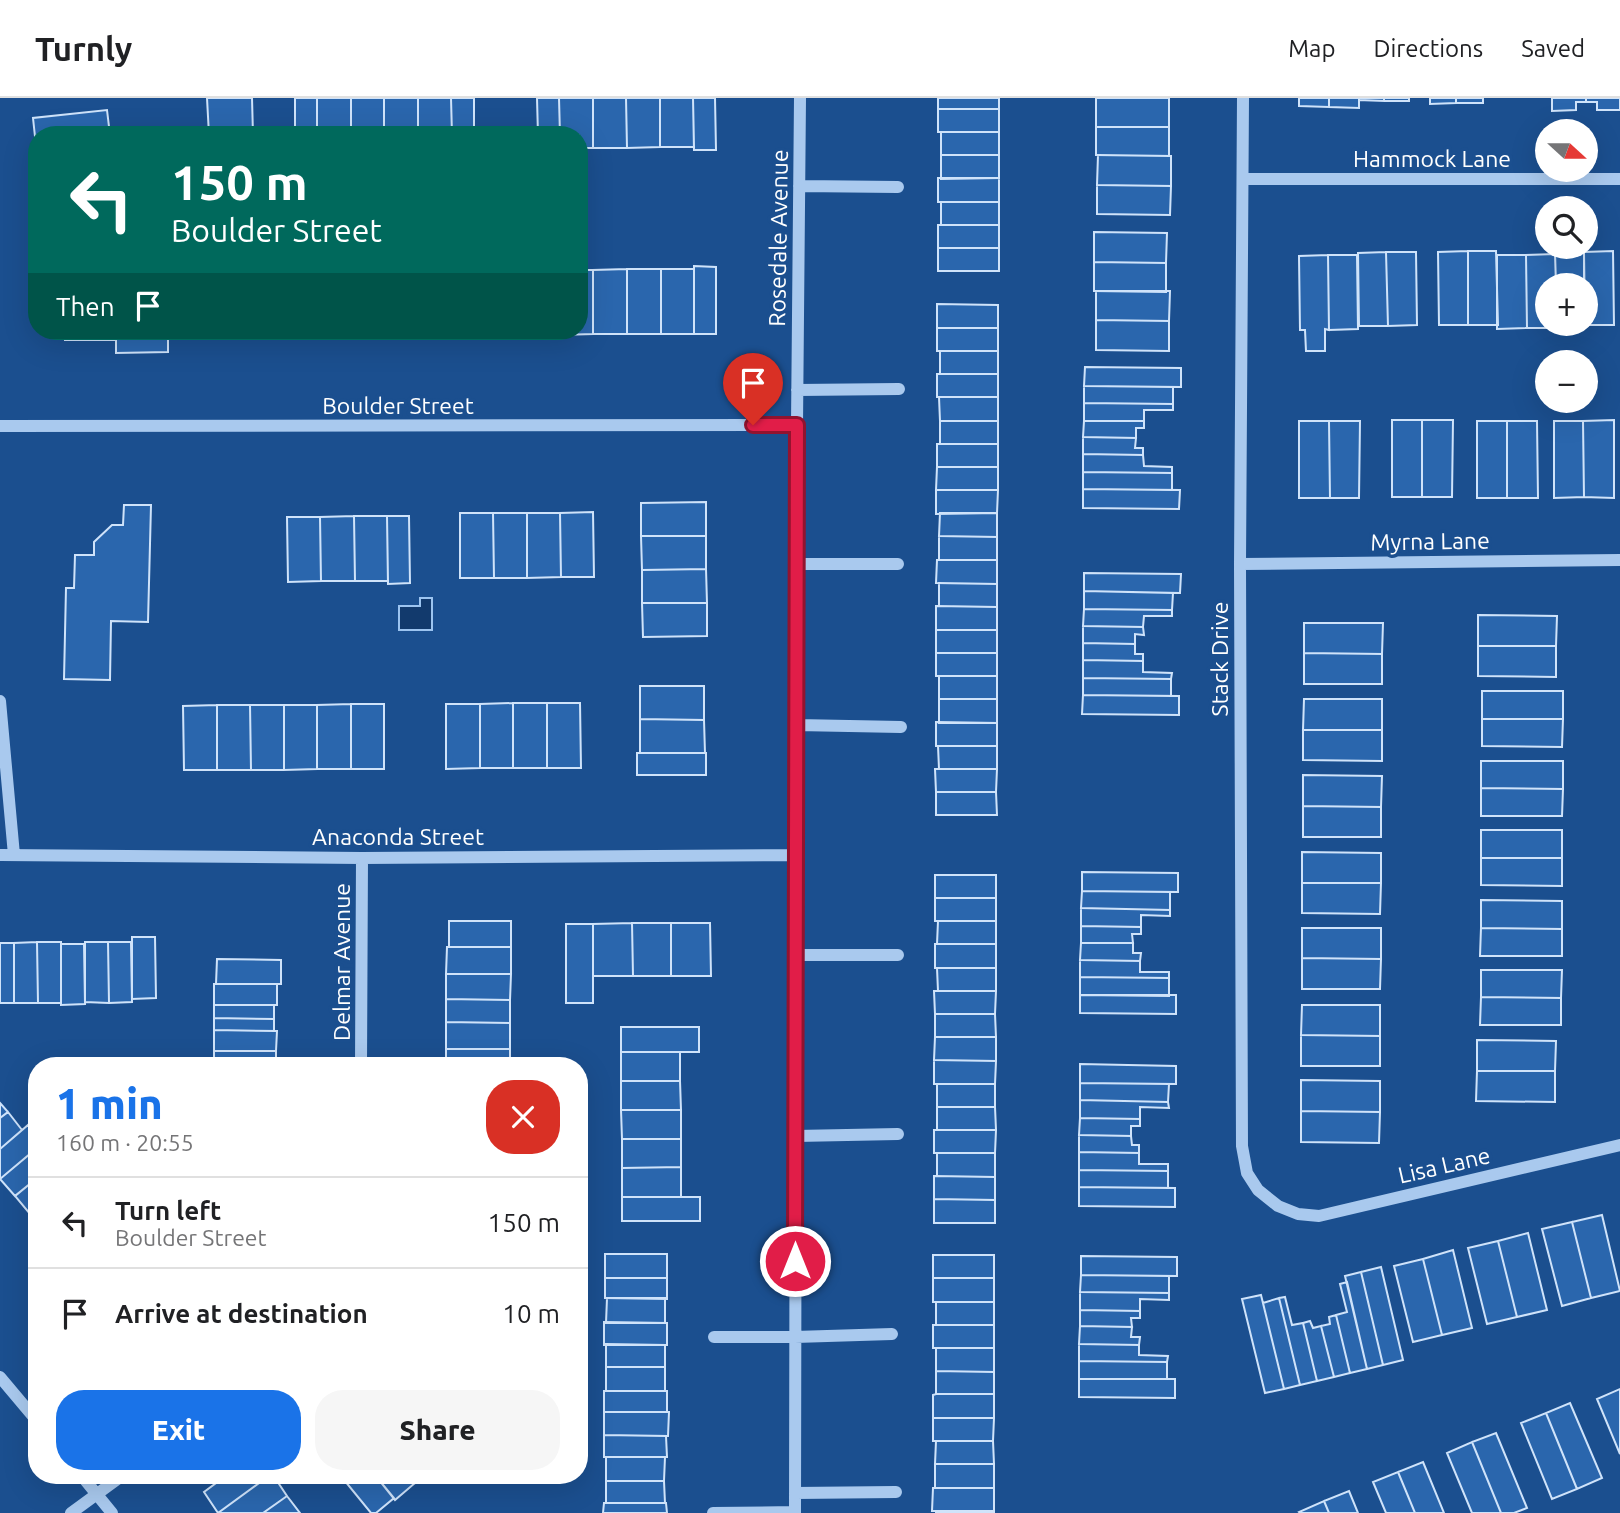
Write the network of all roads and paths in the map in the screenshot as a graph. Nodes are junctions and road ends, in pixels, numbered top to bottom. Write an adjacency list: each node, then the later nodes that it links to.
1 (800, 98): 5 (street, Rosedale Avenue)
2 (1243, 98): 3 (street, Stack Drive)
3 (1243, 179): 4 (street, Hammock Lane); 14 (street, Stack Drive)
4 (1620, 179)
5 (799, 186): 6 (street); 8 (street, Rosedale Avenue)
6 (898, 187)
7 (899, 389): 8 (street)
8 (797, 390): 9 (street, Rosedale Avenue)
9 (797, 425): 10 (street, Boulder Street); 12 (street, Rosedale Avenue)
10 (0, 426)
11 (1620, 560): 14 (street, Myrna Lane)
12 (797, 564): 13 (street); 16 (street, Rosedale Avenue)
13 (898, 564)
14 (1240, 564): 28 (street, Stack Drive)
15 (0, 701): 19 (street)
16 (797, 725): 17 (street); 20 (street, Rosedale Avenue)
17 (901, 727)
18 (0, 855): 19 (street, Anaconda Street)
19 (14, 855): 21 (street, Anaconda Street)
20 (797, 855): 21 (street, Anaconda Street); 22 (street, Rosedale Avenue)
21 (362, 858): 24 (street, Delmar Avenue)
22 (796, 956): 23 (street); 26 (street, Rosedale Avenue)
23 (898, 956)
24 (361, 1057)
25 (898, 1134): 26 (street)
26 (796, 1136): 31 (street, Rosedale Avenue)
27 (1620, 1144): 28 (street, Lisa Lane)
28 (1278, 1206)
29 (892, 1334): 31 (street)
30 (713, 1337): 31 (street)
31 (795, 1337): 37 (street, Rosedale Avenue)
32 (0, 1377): 33 (street)
33 (28, 1411)
34 (88, 1484): 38 (street)
35 (111, 1484): 38 (street)
36 (896, 1492): 37 (street)
37 (795, 1493): 42 (street, Rosedale Avenue)
38 (97, 1495): 39 (street); 40 (street)
39 (71, 1513)
40 (112, 1513)
41 (713, 1513): 42 (street)
42 (794, 1513)

